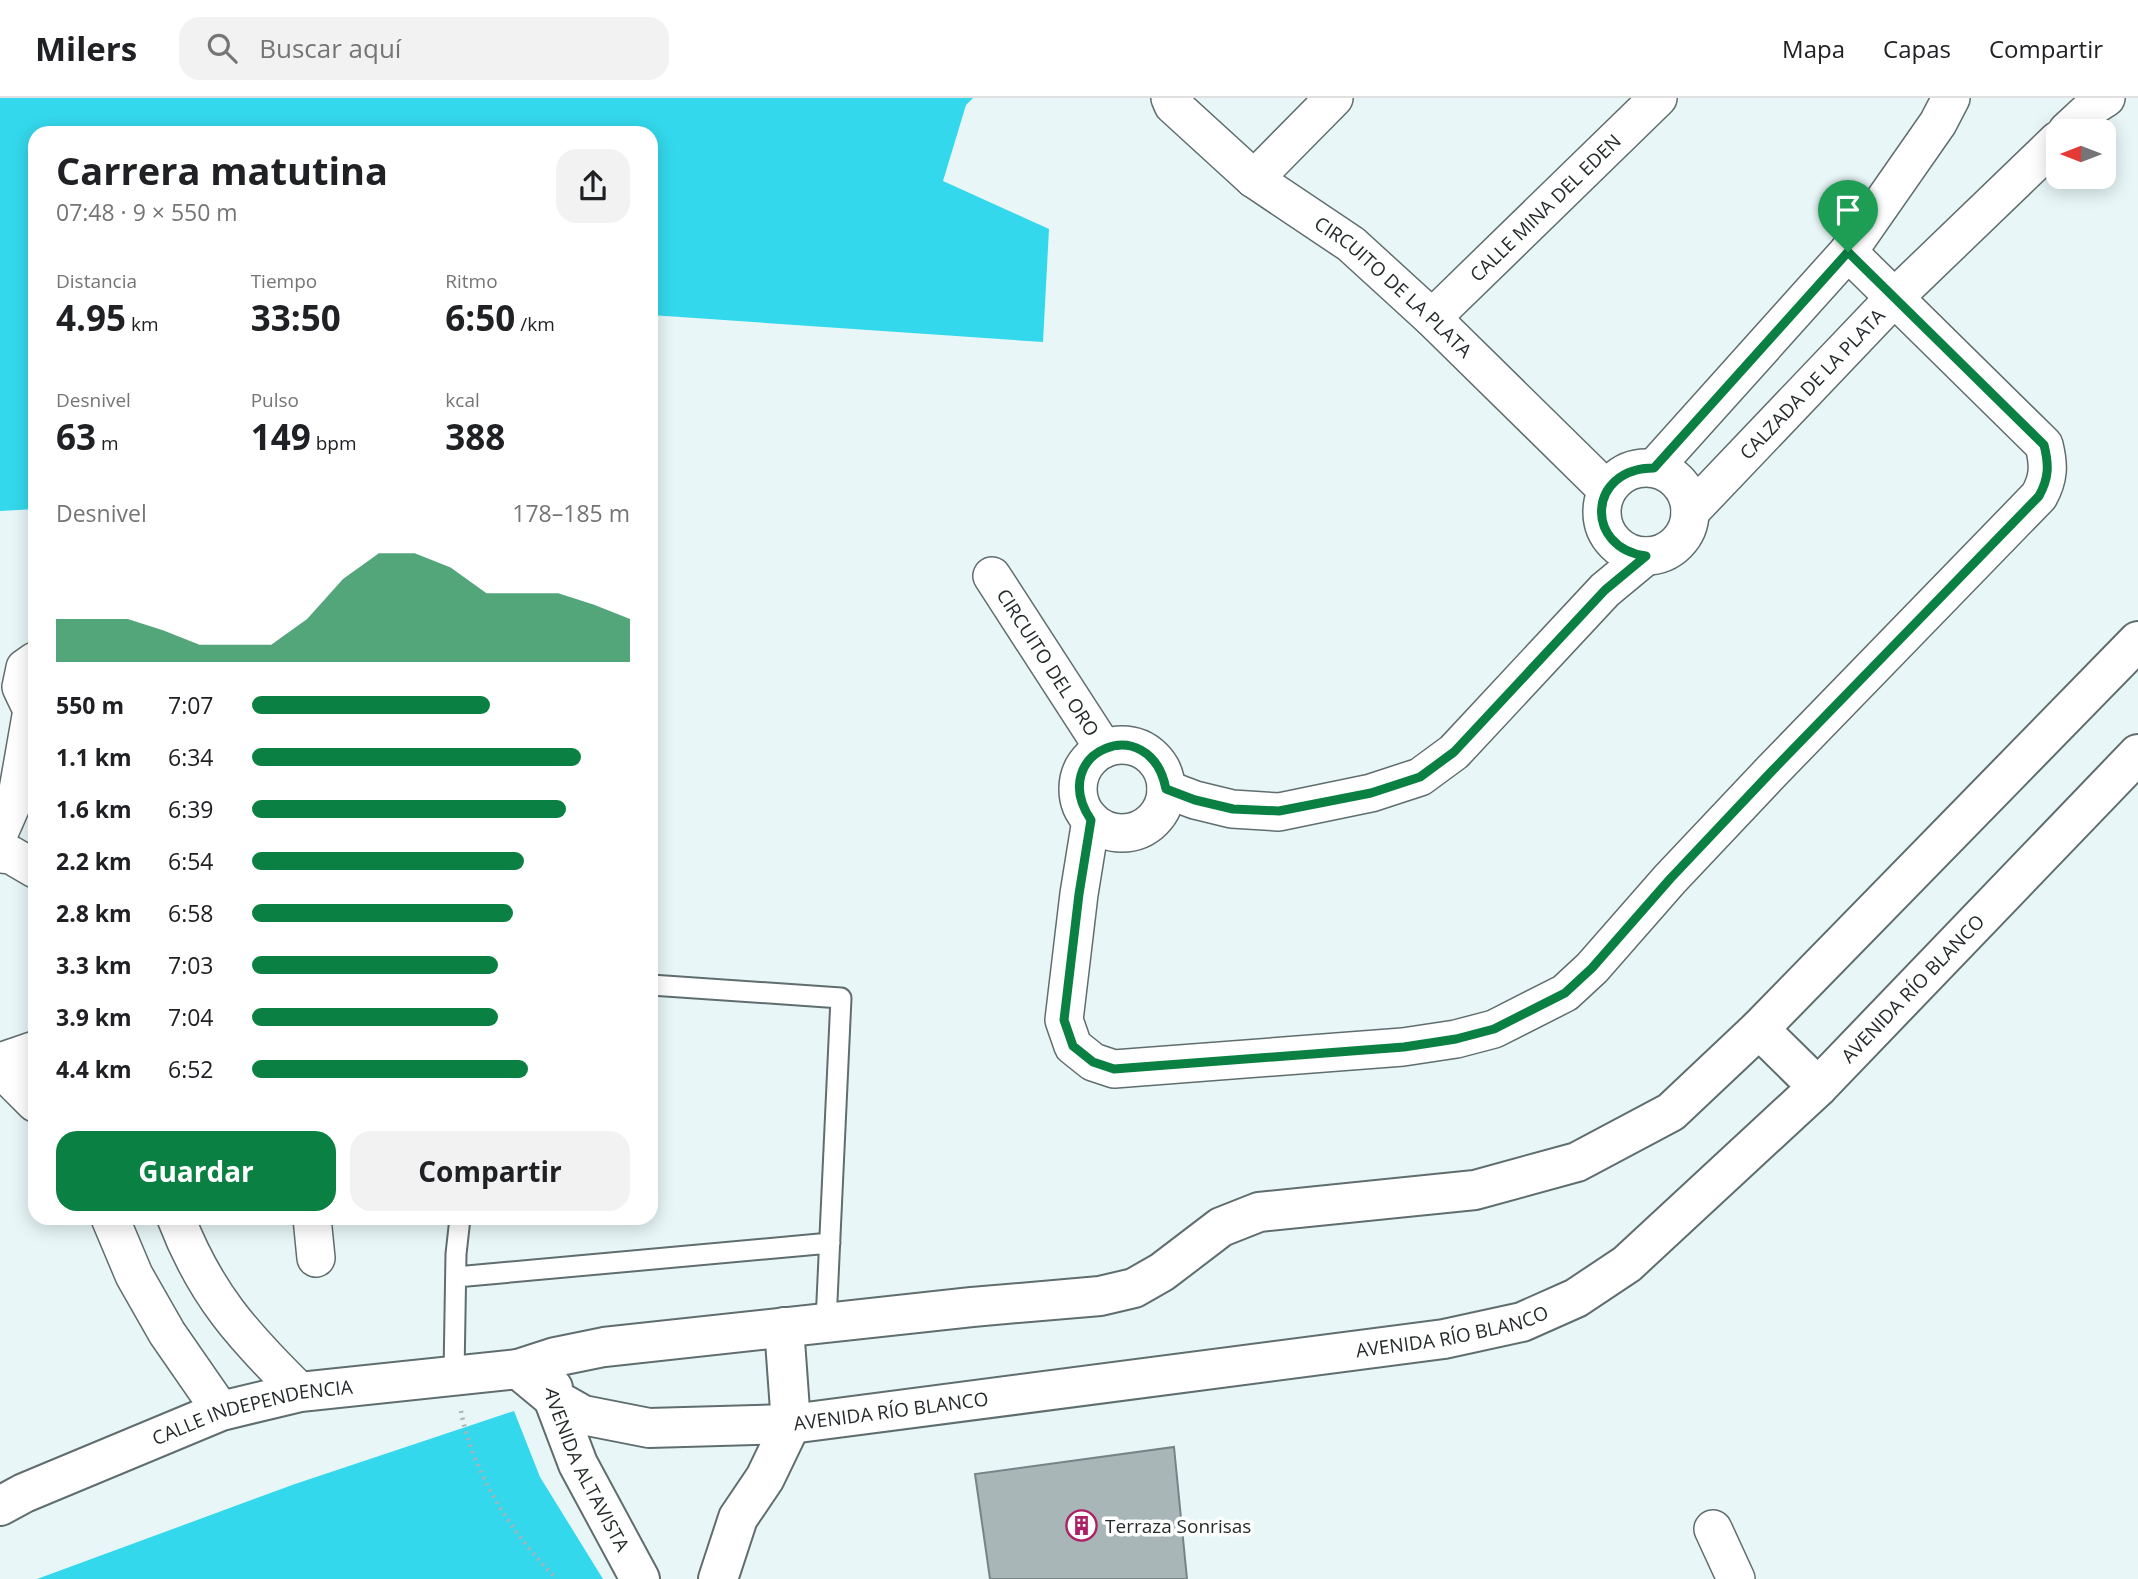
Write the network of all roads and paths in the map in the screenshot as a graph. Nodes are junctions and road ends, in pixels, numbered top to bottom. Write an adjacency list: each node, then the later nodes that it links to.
1 (1170, 98): 8 (street, CIRCUITO DE LA PLATA)
2 (1334, 98): 8 (street)
3 (1658, 98): 11 (street, CALLE MINA DEL EDEN)
4 (1951, 98): 9 (street)
5 (2106, 98): 6 (street)
6 (2080, 119)
7 (2046, 152): 10 (street, CALZADA DE LA PLATA)
8 (1254, 179): 11 (street, CIRCUITO DE LA PLATA)
9 (1848, 252): 10 (street); 12 (street)
10 (1894, 298): 14 (street, CALZADA DE LA PLATA); 23 (street)
11 (1432, 318): 13 (street, CIRCUITO DE LA PLATA)
12 (1654, 468): 13 (street); 14 (street)
13 (1607, 490): 15 (street)
14 (1690, 512): 15 (street)
15 (1646, 556): 22 (street)
16 (992, 576): 20 (street, CIRCUITO DEL ORO)
17 (2138, 641): 28 (street)
18 (28, 666): 19 (street)
19 (23, 709): 24 (street)
20 (1104, 748): 22 (street); 23 (street)
21 (2138, 754): 32 (street, AVENIDA RÍO BLANCO)
22 (1166, 789): 23 (street)
23 (1091, 820)
24 (0, 831)
25 (0, 854): 26 (street)
26 (28, 865)
27 (658, 985): 38 (lane)
28 (1759, 1029): 32 (street); 41 (street)
29 (28, 1052): 30 (street)
30 (0, 1062)
31 (0, 1068): 33 (street)
32 (1818, 1087): 49 (street, AVENIDA RÍO BLANCO)
33 (28, 1096)
34 (113, 1225): 48 (street)
35 (179, 1225): 46 (street)
36 (313, 1225): 39 (street)
37 (460, 1225): 40 (lane)
38 (830, 1243): 40 (lane); 41 (lane)
39 (316, 1258)
40 (456, 1278): 45 (lane)
41 (826, 1322): 42 (street)
42 (784, 1327): 43 (street); 49 (street)
43 (555, 1357): 44 (street, CALLE INDEPENDENCIA); 47 (street, AVENIDA ALTAVISTA)
44 (518, 1369): 45 (street, CALLE INDEPENDENCIA); 47 (street)
45 (454, 1375): 46 (street, CALLE INDEPENDENCIA); 52 (path)
46 (300, 1392): 48 (street, CALLE INDEPENDENCIA)
47 (552, 1398): 49 (street, AVENIDA RÍO BLANCO); 53 (street, AVENIDA ALTAVISTA)
48 (221, 1411): 50 (street, CALLE INDEPENDENCIA)
49 (790, 1424): 54 (street)
50 (0, 1506)
51 (1713, 1529): 55 (street)
52 (557, 1579)
53 (640, 1579)
54 (718, 1579)
55 (1736, 1579)

